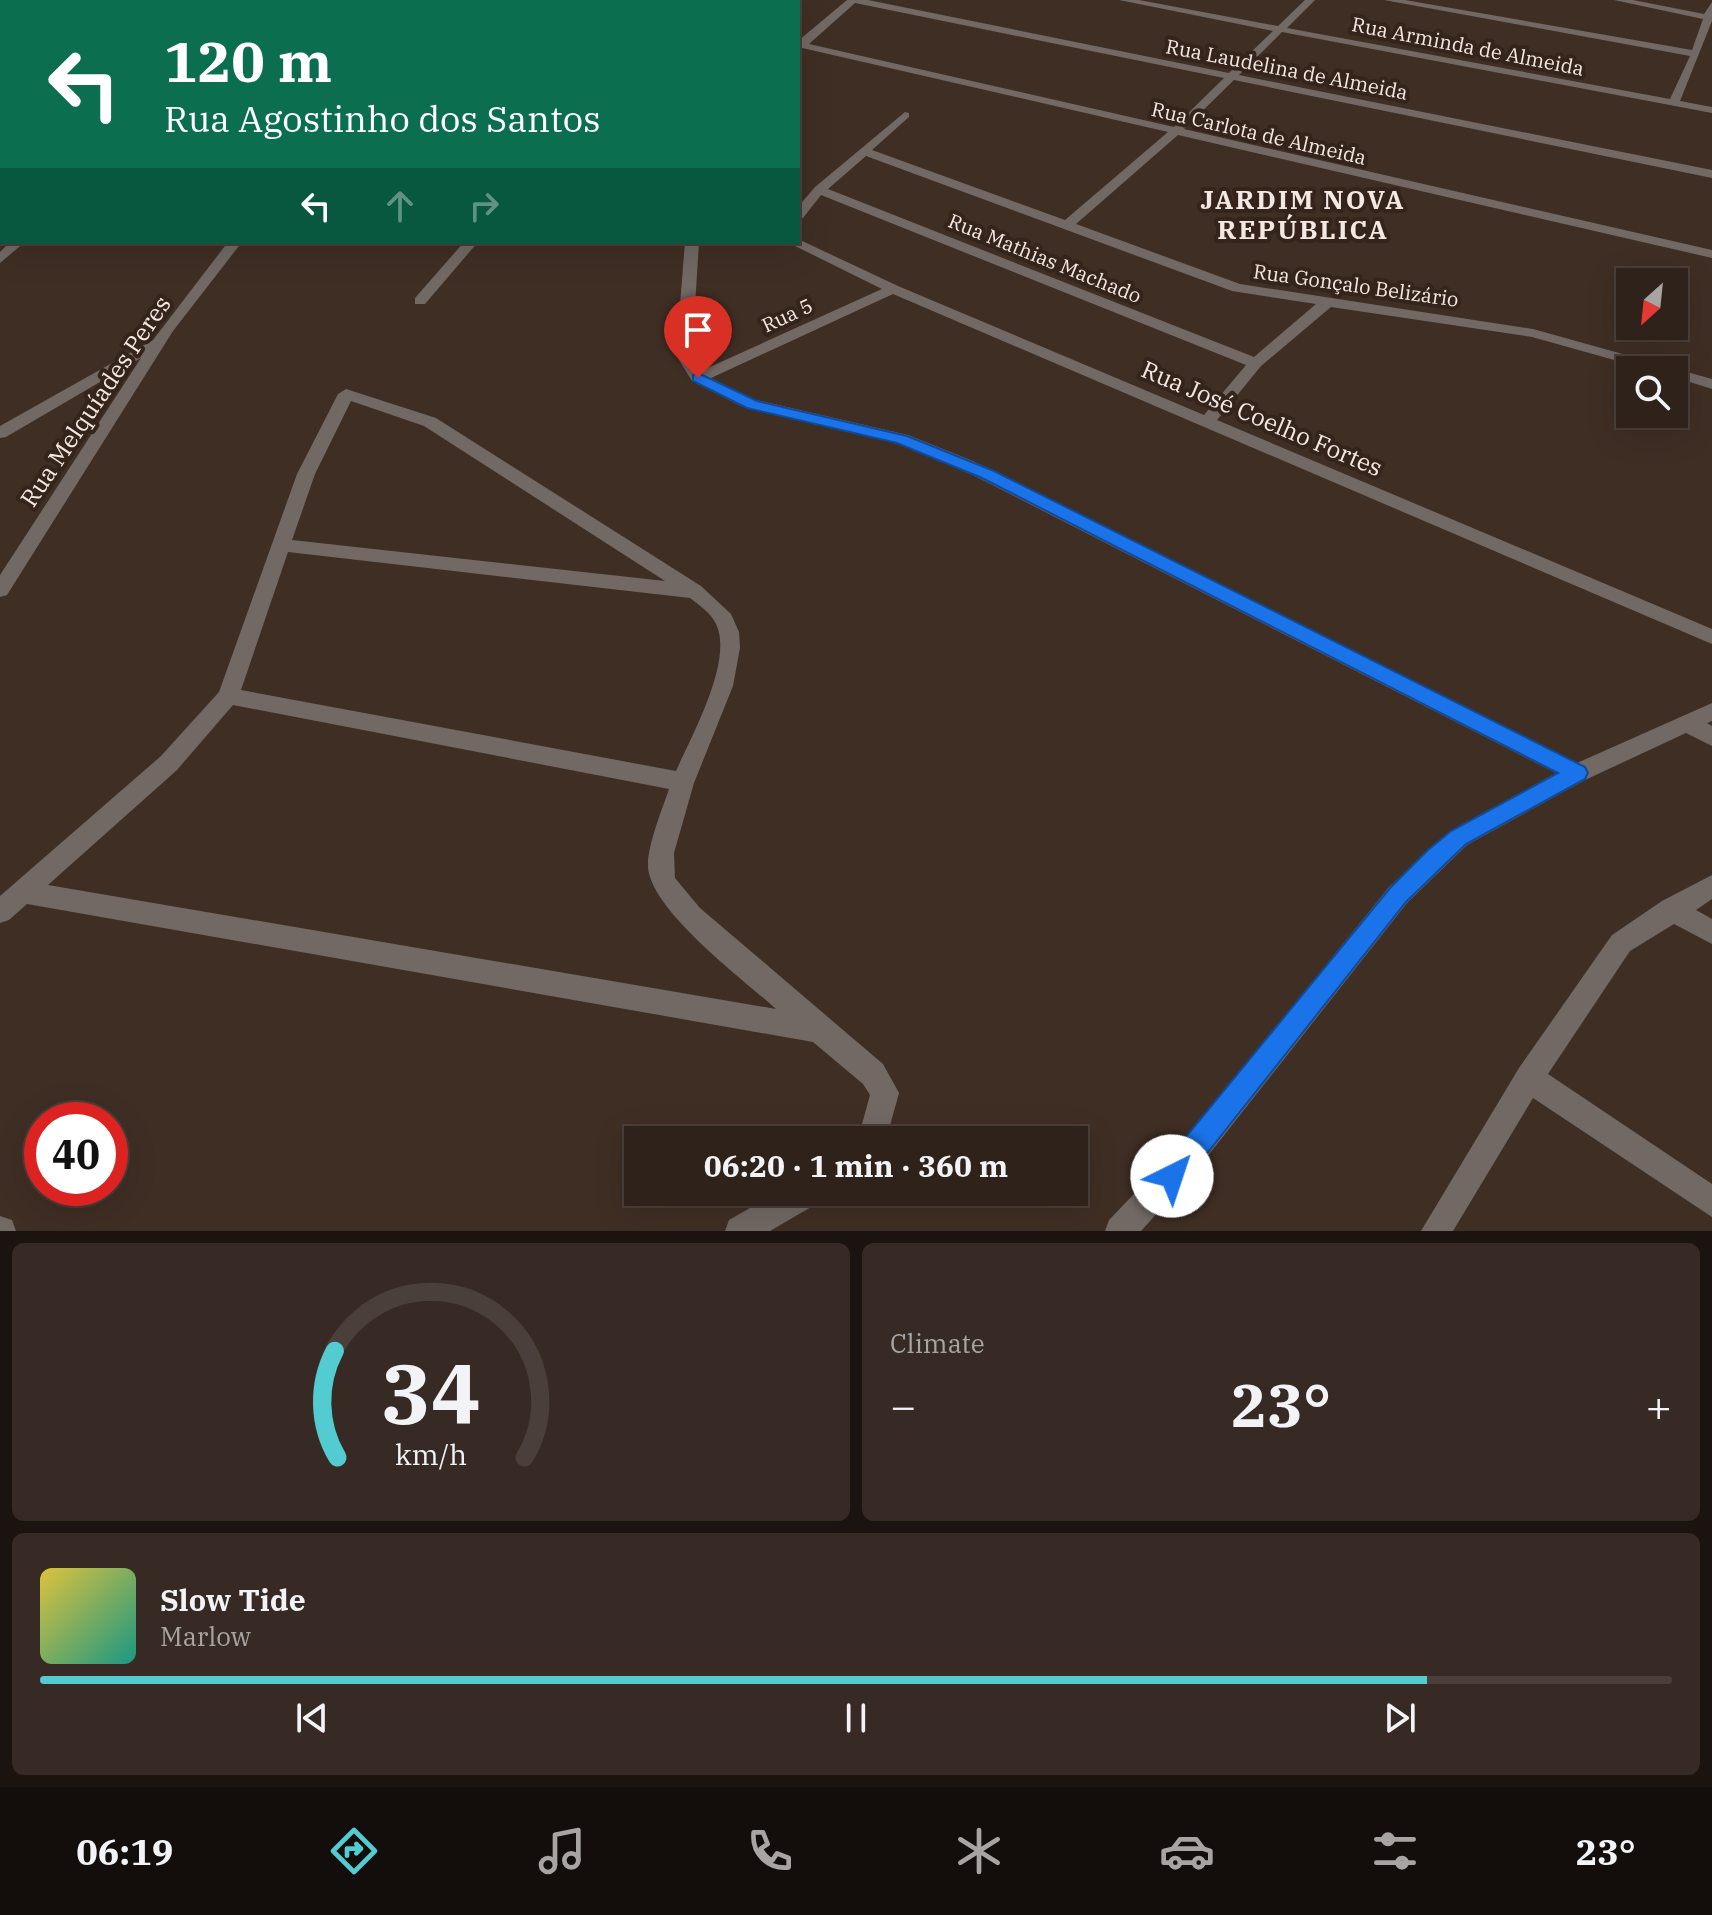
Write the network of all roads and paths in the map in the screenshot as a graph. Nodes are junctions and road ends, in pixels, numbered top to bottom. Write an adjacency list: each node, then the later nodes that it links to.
1 (853, 0): 9 (street); 11 (street, Rua Laudelina de Almeida)
2 (1124, 0): 8 (street, Rua Arminda de Almeida)
3 (1310, 0): 8 (street)
4 (1389, 0): 10 (street)
5 (1619, 0): 7 (street)
6 (1712, 5): 7 (street)
7 (1710, 17): 10 (street)
8 (1280, 29): 11 (street); 12 (street, Rua Arminda de Almeida)
9 (800, 45): 15 (street, Rua Carlota de Almeida)
10 (1696, 54): 12 (street)
11 (1233, 76): 15 (street); 17 (street, Rua Laudelina de Almeida)
12 (1674, 103): 13 (street, Rua Arminda de Almeida)
13 (1712, 110)
14 (905, 115): 16 (street)
15 (1176, 131): 20 (street); 26 (street, Rua Carlota de Almeida)
16 (864, 151): 18 (street); 20 (street, Rua Gonçalo Belizário)
17 (1712, 174)
18 (819, 190): 19 (street); 33 (street, Rua Mathias Machado)
19 (800, 213)
20 (1067, 225): 30 (street, Rua Gonçalo Belizário)
21 (16, 244): 27 (street)
22 (233, 244): 31 (street, Rua Melquíades Peres)
23 (469, 244): 29 (street)
24 (692, 244): 35 (street)
25 (798, 244): 28 (street, Rua José Coelho Fortes)
26 (1712, 254)
27 (0, 259)
28 (893, 289): 35 (street, Rua 5); 37 (street, Rua José Coelho Fortes)
29 (420, 301)
30 (1329, 301): 32 (street, Rua Gonçalo Belizário); 33 (street)
31 (160, 340): 38 (street); 40 (street, Rua Melquíades Peres)
32 (1617, 356)
33 (1256, 363): 37 (street)
34 (1688, 376): 36 (street)
35 (698, 378): 47 (street)
36 (1712, 384)
37 (1208, 421): 42 (street, Rua José Coelho Fortes)
38 (0, 433)
39 (282, 545): 41 (street); 41 (street); 43 (street)
40 (0, 590)
41 (694, 591): 48 (street)
42 (1712, 637)
43 (228, 696): 48 (street); 50 (street)
44 (1712, 711): 45 (street)
45 (1688, 723): 46 (street); 47 (street)
46 (1712, 737)
47 (1577, 773): 60 (street)
48 (683, 782): 54 (street)
49 (1712, 886): 51 (street)
50 (25, 892): 52 (street); 54 (street)
51 (1671, 909): 53 (street); 55 (street)
52 (0, 912)
53 (1712, 932)
54 (819, 1030): 56 (street)
55 (1529, 1078): 57 (street); 61 (street)
56 (876, 1126)
57 (1712, 1202)
58 (783, 1206): 59 (street)
59 (740, 1231)
60 (1120, 1231)
61 (1436, 1231)

